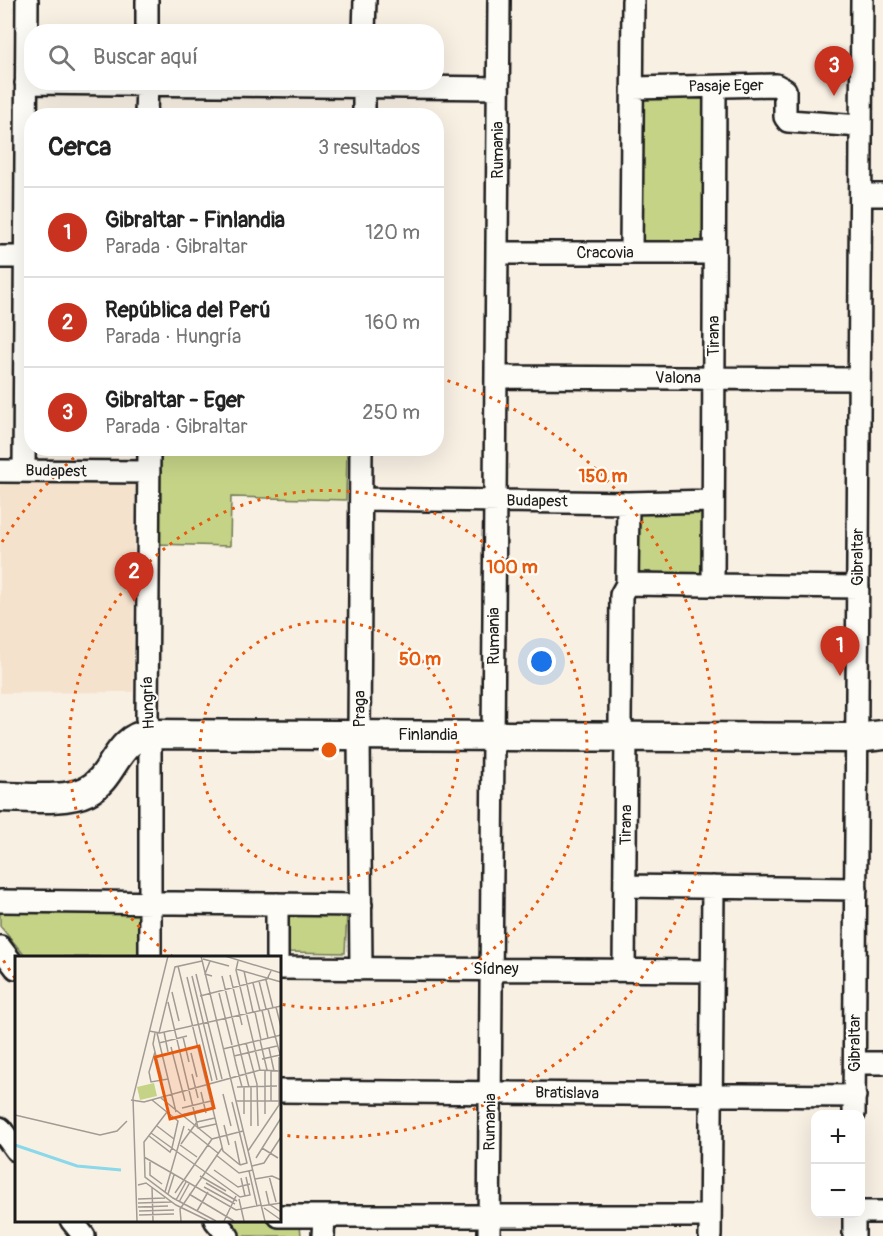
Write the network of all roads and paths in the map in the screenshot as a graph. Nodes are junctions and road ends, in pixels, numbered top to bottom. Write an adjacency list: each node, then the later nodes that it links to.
1 (27, 0): 7 (street)
2 (147, 0): 8 (street)
3 (365, 0): 9 (street)
4 (499, 0): 12 (street, Rumania)
5 (633, 0): 13 (street)
6 (862, 0): 20 (street, Gibraltar)
7 (27, 24)
8 (147, 24)
9 (364, 24)
10 (444, 87): 12 (street)
11 (715, 87): 13 (street, Pasaje Eger); 20 (street, Pasaje Eger); 25 (street, Tirana)
12 (498, 88): 23 (street, Rumania)
13 (633, 88): 24 (street)
14 (26, 90): 17 (street)
15 (147, 90): 18 (street)
16 (364, 90): 19 (street)
17 (26, 108)
18 (146, 108)
19 (364, 108)
20 (861, 126): 21 (street, Gibraltar)
21 (861, 195): 22 (street); 30 (street, Gibraltar)
22 (883, 195)
23 (497, 253): 24 (street, Cracovia); 28 (street, Rumania)
24 (631, 253): 25 (street, Cracovia)
25 (714, 253): 29 (street, Tirana)
26 (0, 257): 27 (street)
27 (24, 257)
28 (496, 377): 29 (street, Valona); 38 (street, Rumania)
29 (714, 378): 30 (street, Valona); 39 (street, Tirana)
30 (859, 379): 43 (street, Gibraltar)
31 (24, 456): 35 (street)
32 (149, 456): 36 (street, Hungría)
33 (361, 456): 37 (street, Praga)
34 (0, 471): 35 (street, Budapest)
35 (24, 471): 36 (street, Budapest)
36 (148, 472): 44 (street, Hungría)
37 (361, 499): 38 (street, Budapest); 45 (street, Praga)
38 (495, 500): 40 (street, Budapest); 46 (street, Rumania)
39 (713, 501): 40 (street, Budapest); 42 (street, Tirana)
40 (628, 502): 41 (street, Tirana)
41 (627, 584): 42 (street); 47 (street, Tirana)
42 (713, 585): 43 (street)
43 (858, 587): 48 (street, Gibraltar)
44 (150, 734): 45 (street, Finlandia); 49 (street, Finlandia); 54 (street, Hungría)
45 (359, 735): 46 (street, Finlandia); 56 (street, Praga)
46 (493, 736): 47 (street, Finlandia); 63 (street, Rumania)
47 (626, 736): 48 (street, Finlandia); 50 (street, Tirana)
48 (870, 737): 52 (street, Gibraltar)
49 (0, 797)
50 (625, 886): 51 (street); 64 (street, Tirana)
51 (713, 887): 52 (street); 65 (street)
52 (856, 889): 66 (street, Gibraltar)
53 (0, 901): 54 (street)
54 (150, 902): 55 (street); 58 (street, Hungría)
55 (277, 904): 56 (street); 59 (street)
56 (361, 905): 62 (street, Praga)
57 (0, 947): 60 (street)
58 (150, 956)
59 (277, 956)
60 (15, 967)
61 (280, 968): 62 (street, Sídney)
62 (361, 969): 63 (street, Sídney)
63 (491, 969): 64 (street, Sídney); 69 (street, Rumania)
64 (624, 970): 65 (street, Sídney)
65 (712, 971): 70 (street)
66 (855, 1063): 67 (street); 71 (street, Gibraltar)
67 (883, 1063)
68 (280, 1090): 69 (street, Bratislava)
69 (490, 1092): 70 (street, Bratislava); 81 (street, Rumania)
70 (711, 1095): 71 (street, Bratislava); 83 (street)
71 (854, 1105)
72 (0, 1128): 73 (street)
73 (15, 1149)
74 (865, 1212): 75 (street)
75 (883, 1212)
76 (280, 1216): 80 (street)
77 (854, 1218): 86 (street)
78 (72, 1221): 84 (street)
79 (216, 1221): 85 (street)
80 (323, 1226): 81 (street)
81 (489, 1226): 82 (street)
82 (622, 1226): 83 (street)
83 (710, 1226)
84 (84, 1236)
85 (228, 1236)
86 (854, 1236)

